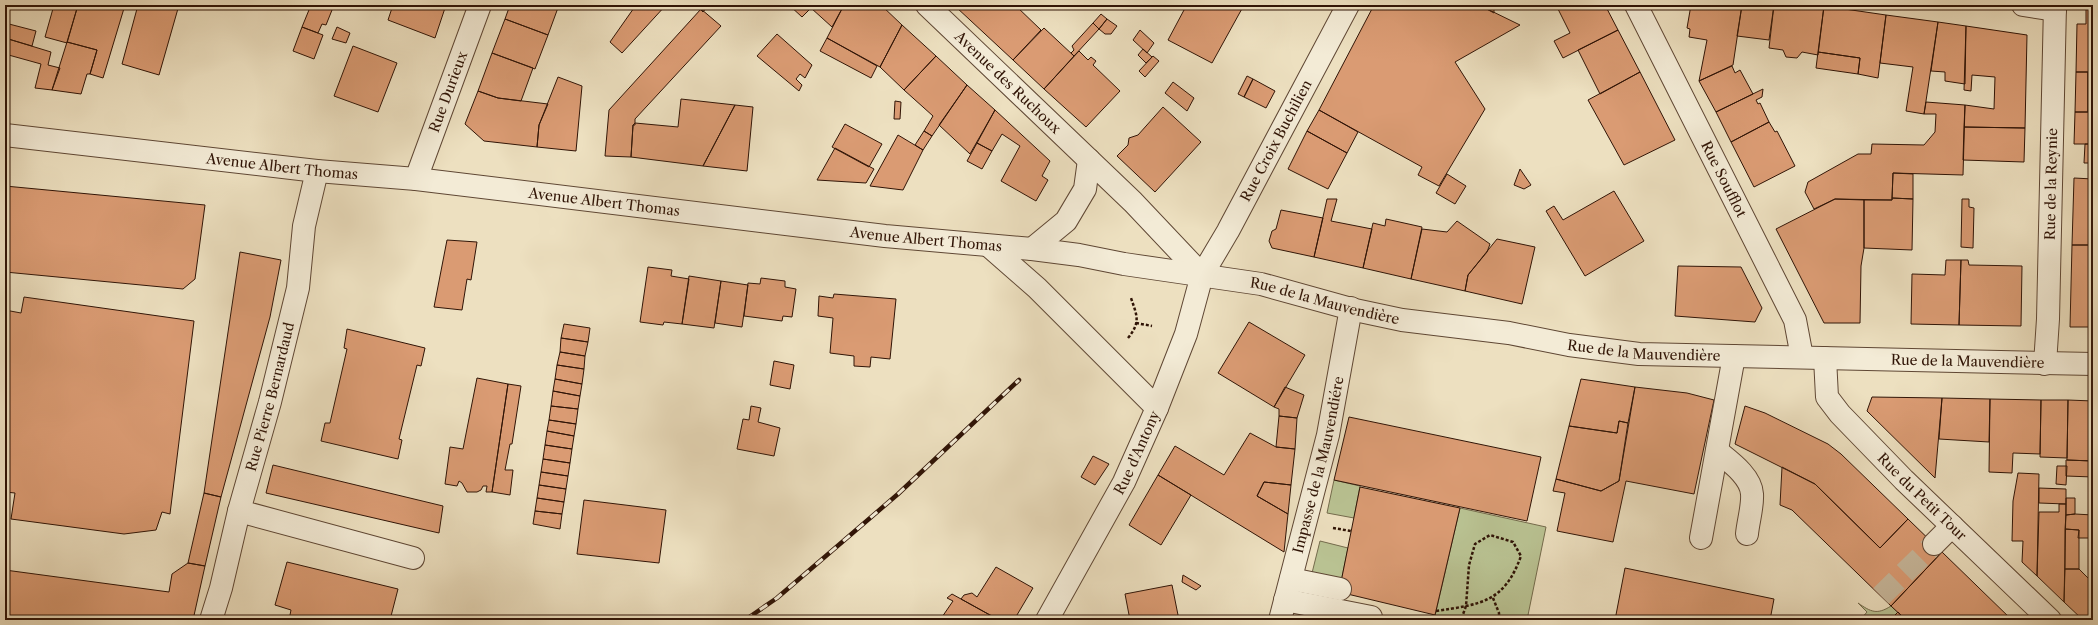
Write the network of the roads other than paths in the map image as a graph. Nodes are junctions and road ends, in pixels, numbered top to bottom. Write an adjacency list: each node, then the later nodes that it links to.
1 (480, 5): 10 (street, Rue Durieux)
2 (927, 5): 8 (street, Avenue des Ruchoux)
3 (1348, 5): 13 (street, Rue Croix Buchilien)
4 (1636, 5): 16 (street, Rue Soufflot)
5 (2023, 5): 6 (street)
6 (2055, 7): 18 (street, Rue de la Reynie)
7 (5, 135): 9 (street, Avenue Albert Thomas)
8 (1089, 160): 12 (street); 13 (street, Avenue des Ruchoux)
9 (317, 171): 10 (street, Avenue Albert Thomas); 22 (street, Rue Pierre Bernardaud)
10 (416, 179): 11 (street, Avenue Albert Thomas)
11 (989, 246): 12 (street, Avenue Albert Thomas); 20 (street)
12 (1032, 249): 13 (street, Avenue Albert Thomas)
13 (1202, 275): 14 (street, Rue de la Mauvendière); 20 (street, Rue d'Antony)
14 (1351, 308): 15 (street, Rue de la Mauvendière); 28 (street, Impasse de la Mauvendiére)
15 (1734, 356): 16 (street, Rue de la Mauvendière); 21 (street)
16 (1802, 357): 17 (street, Rue de la Mauvendière)
17 (1825, 358): 18 (street, Rue de la Mauvendière); 23 (street, Rue du Petit Tour)
18 (2045, 364): 19 (street, Rue de la Mauvendière)
19 (2093, 364)
20 (1157, 408): 34 (street, Rue d'Antony)
21 (1717, 451): 24 (street); 25 (street)
22 (238, 511): 27 (street); 33 (street, Rue Pierre Bernardaud)
23 (1952, 526): 26 (street); 32 (street, Rue du Petit Tour)
24 (1747, 534)
25 (1701, 538)
26 (1934, 544)
27 (413, 558)
28 (1291, 579): 29 (street); 30 (street, Impasse de la Mauvendiére)
29 (1340, 589)
30 (1283, 610): 31 (street)
31 (1371, 617)
32 (2048, 619)
33 (211, 620)
34 (1048, 620)

